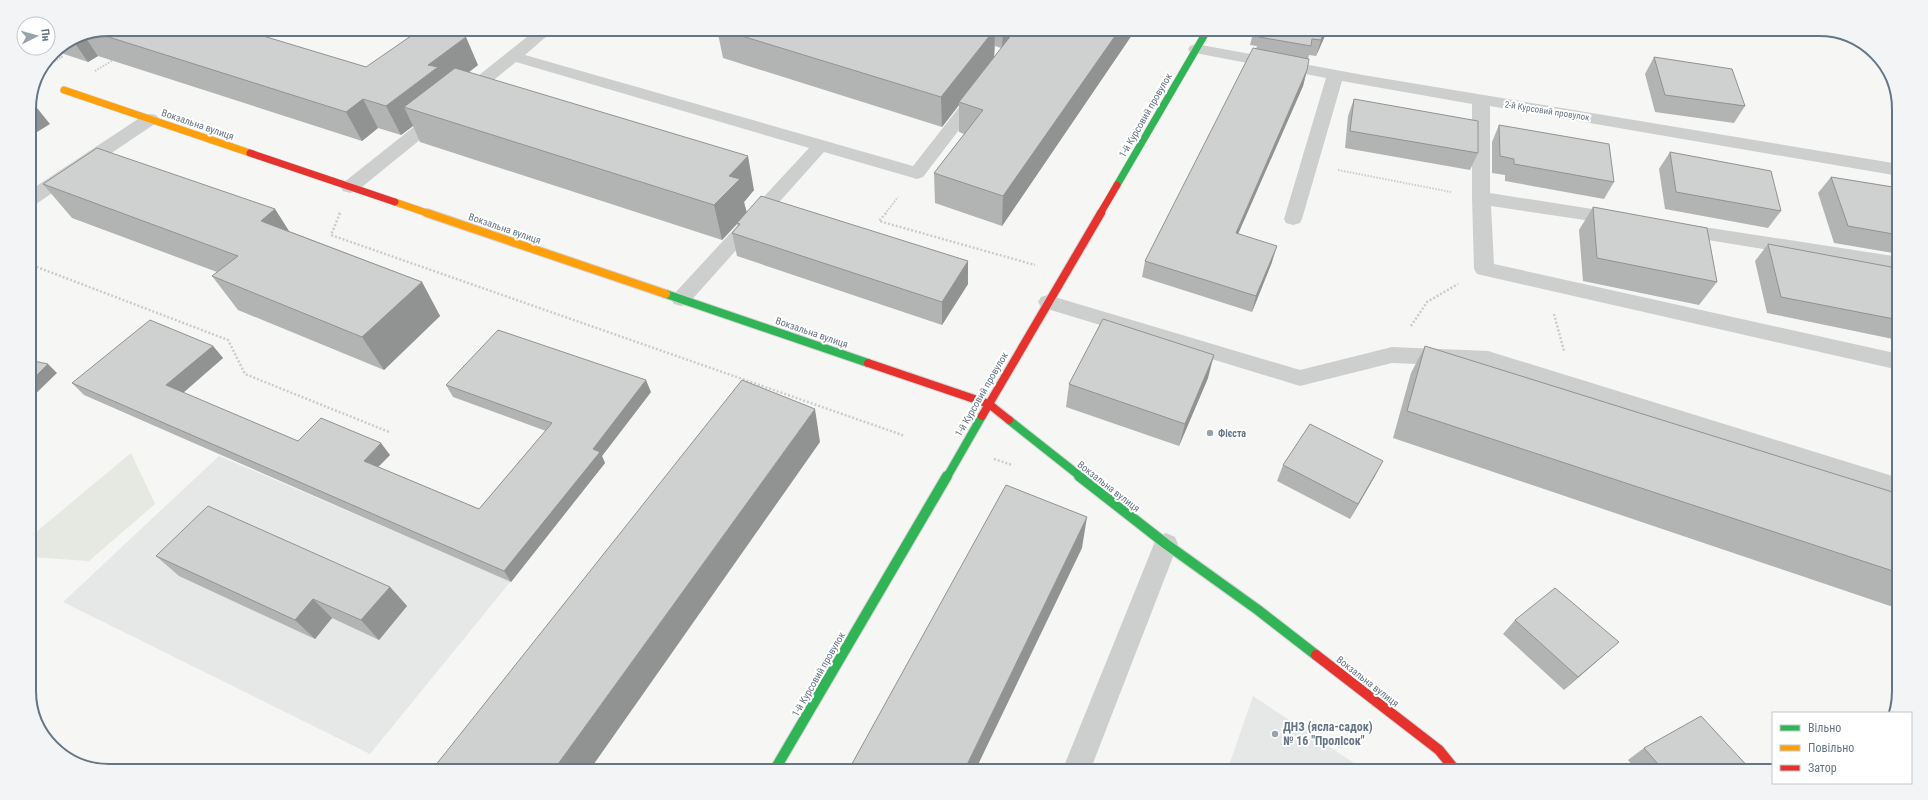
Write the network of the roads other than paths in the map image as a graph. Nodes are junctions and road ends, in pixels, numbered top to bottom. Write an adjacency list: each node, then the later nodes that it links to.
1 (538, 36): 4 (street)
2 (1204, 36): 3 (street, 1-й Курсовий провулок)
3 (1196, 50): 5 (street, 2-й Курсовий провулок); 20 (street, 1-й Курсовий провулок)
4 (512, 56): 10 (street); 12 (street)
5 (1335, 75): 8 (street, 2-й Курсовий провулок); 15 (street)
6 (989, 81): 10 (street)
7 (64, 90): 9 (street, Вокзальна вулиця)
8 (1481, 100): 11 (street, 2-й Курсовий провулок); 14 (street)
9 (150, 119): 12 (street, Вокзальна вулиця); 13 (street)
10 (821, 145): 19 (street)
11 (1892, 169)
12 (350, 187): 19 (street, Вокзальна вулиця)
13 (36, 195)
14 (1481, 198): 16 (street); 21 (street)
15 (1293, 219)
16 (1637, 222)
17 (1660, 226): 18 (street)
18 (1892, 263)
19 (681, 299): 22 (street, Вокзальна вулиця)
20 (1048, 302): 22 (street, 1-й Курсовий провулок); 23 (street)
21 (1892, 360)
22 (989, 404): 24 (street, Вокзальна вулиця); 25 (street, 1-й Курсовий провулок)
23 (1892, 486)
24 (1166, 544): 26 (street); 27 (street, Вокзальна вулиця)
25 (778, 764)
26 (1079, 764)
27 (1450, 764)

